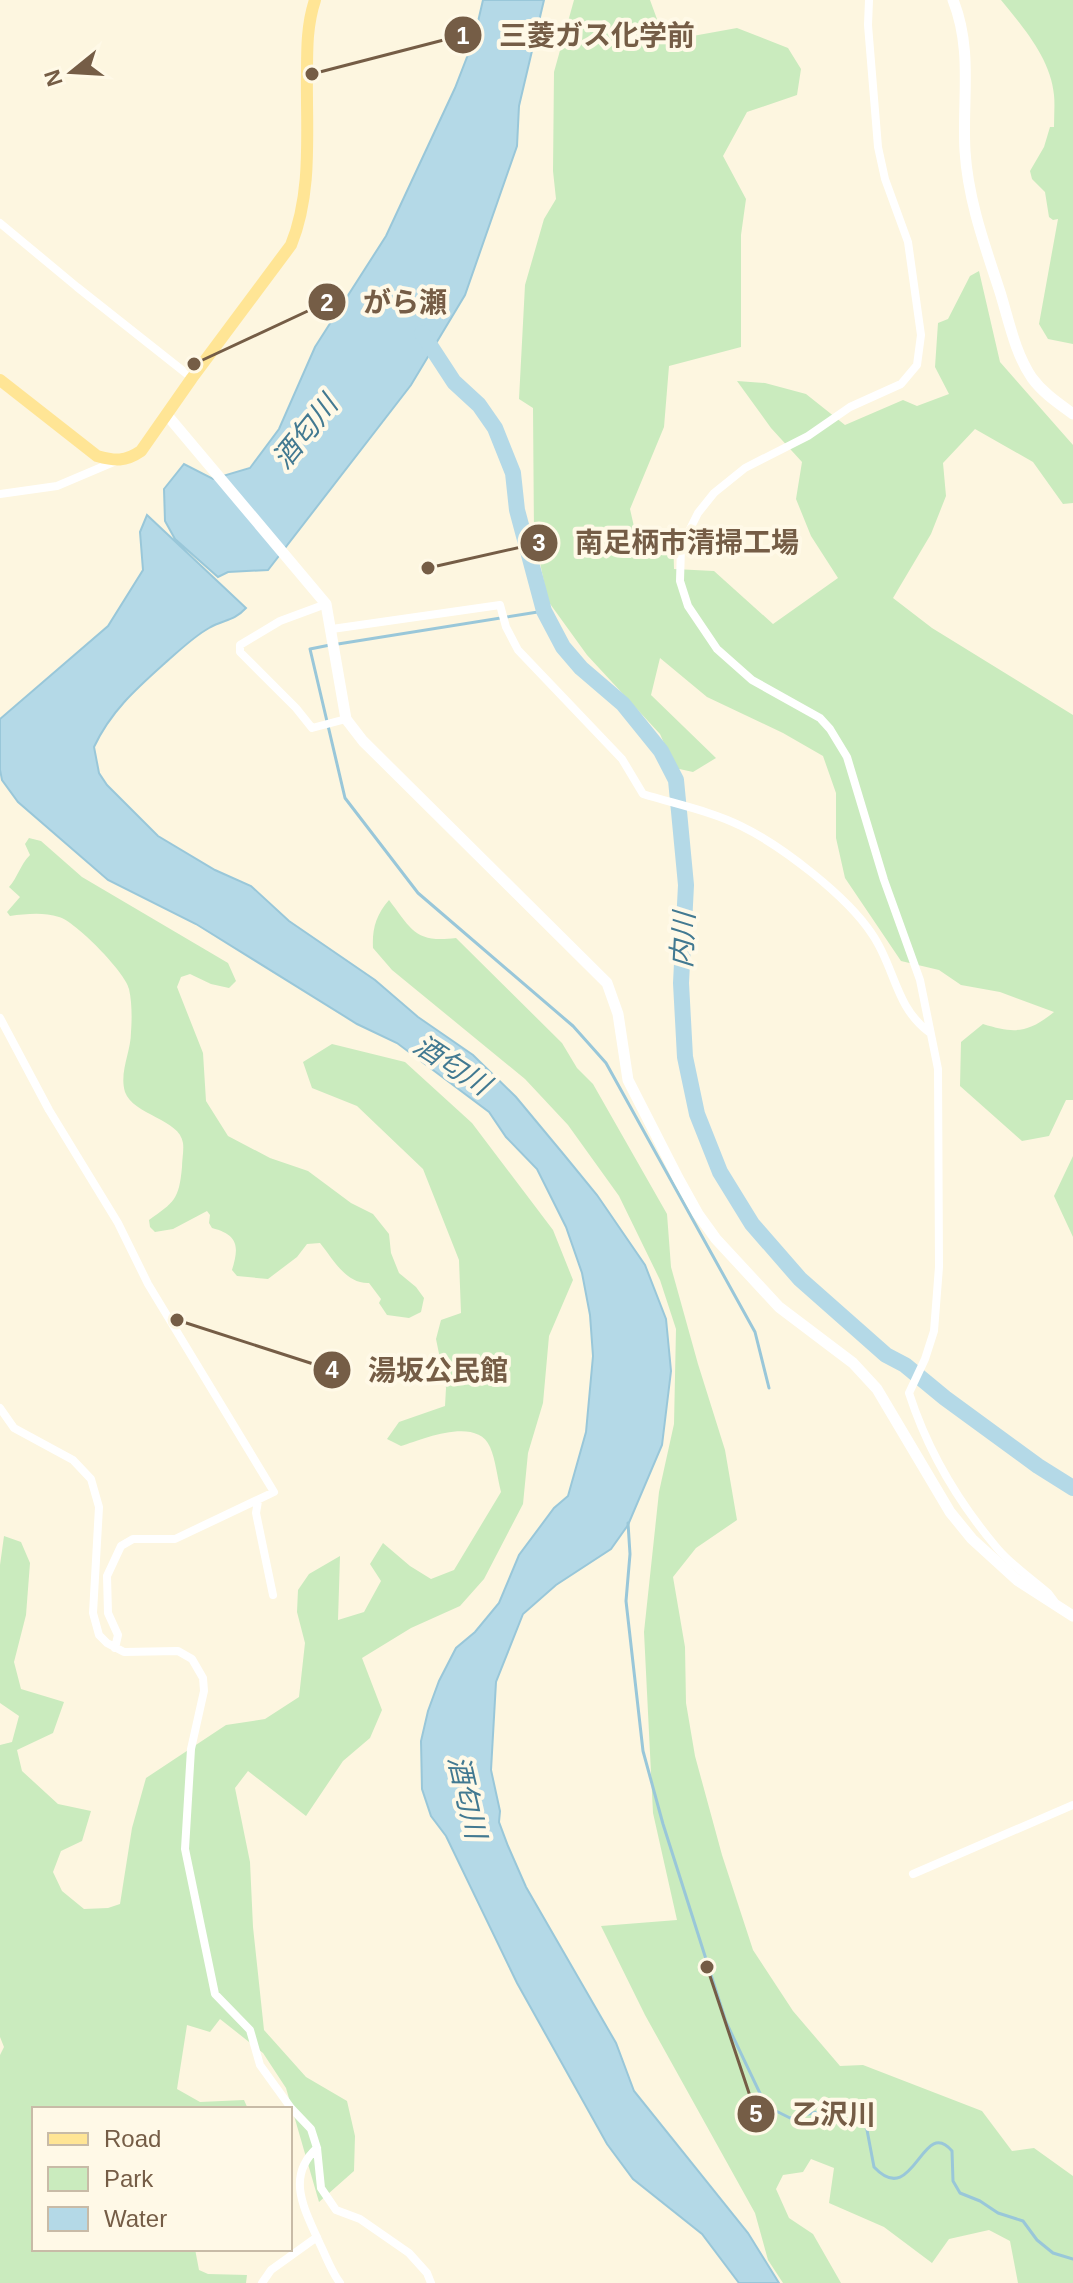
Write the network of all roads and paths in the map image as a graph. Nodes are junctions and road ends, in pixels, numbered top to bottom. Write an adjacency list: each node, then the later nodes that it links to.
1 (315, 0): 5 (main road)
2 (869, 0): 15 (street)
3 (953, 0): 7 (street)
4 (0, 223): 5 (street)
5 (192, 378): 8 (main road)
6 (0, 380): 9 (main road)
7 (1073, 414)
8 (167, 415): 9 (main road); 11 (street)
9 (116, 461): 10 (street)
10 (0, 494)
11 (324, 606): 12 (street); 13 (street)
12 (332, 629): 13 (street); 15 (street)
13 (342, 721): 19 (street)
14 (0, 1018): 17 (street)
15 (930, 1033): 19 (street)
16 (0, 1408): 21 (street)
17 (258, 1501): 18 (street); 21 (street)
18 (273, 1595)
19 (1055, 1604): 20 (street)
20 (1073, 1616)
21 (115, 1648): 24 (street)
22 (1073, 1805): 23 (street)
23 (913, 1874)
24 (290, 2107)
25 (292, 2109): 26 (street)
26 (317, 2148): 27 (street); 30 (street)
27 (317, 2237): 28 (street); 29 (street)
28 (262, 2283)
29 (340, 2283)
30 (431, 2283)

